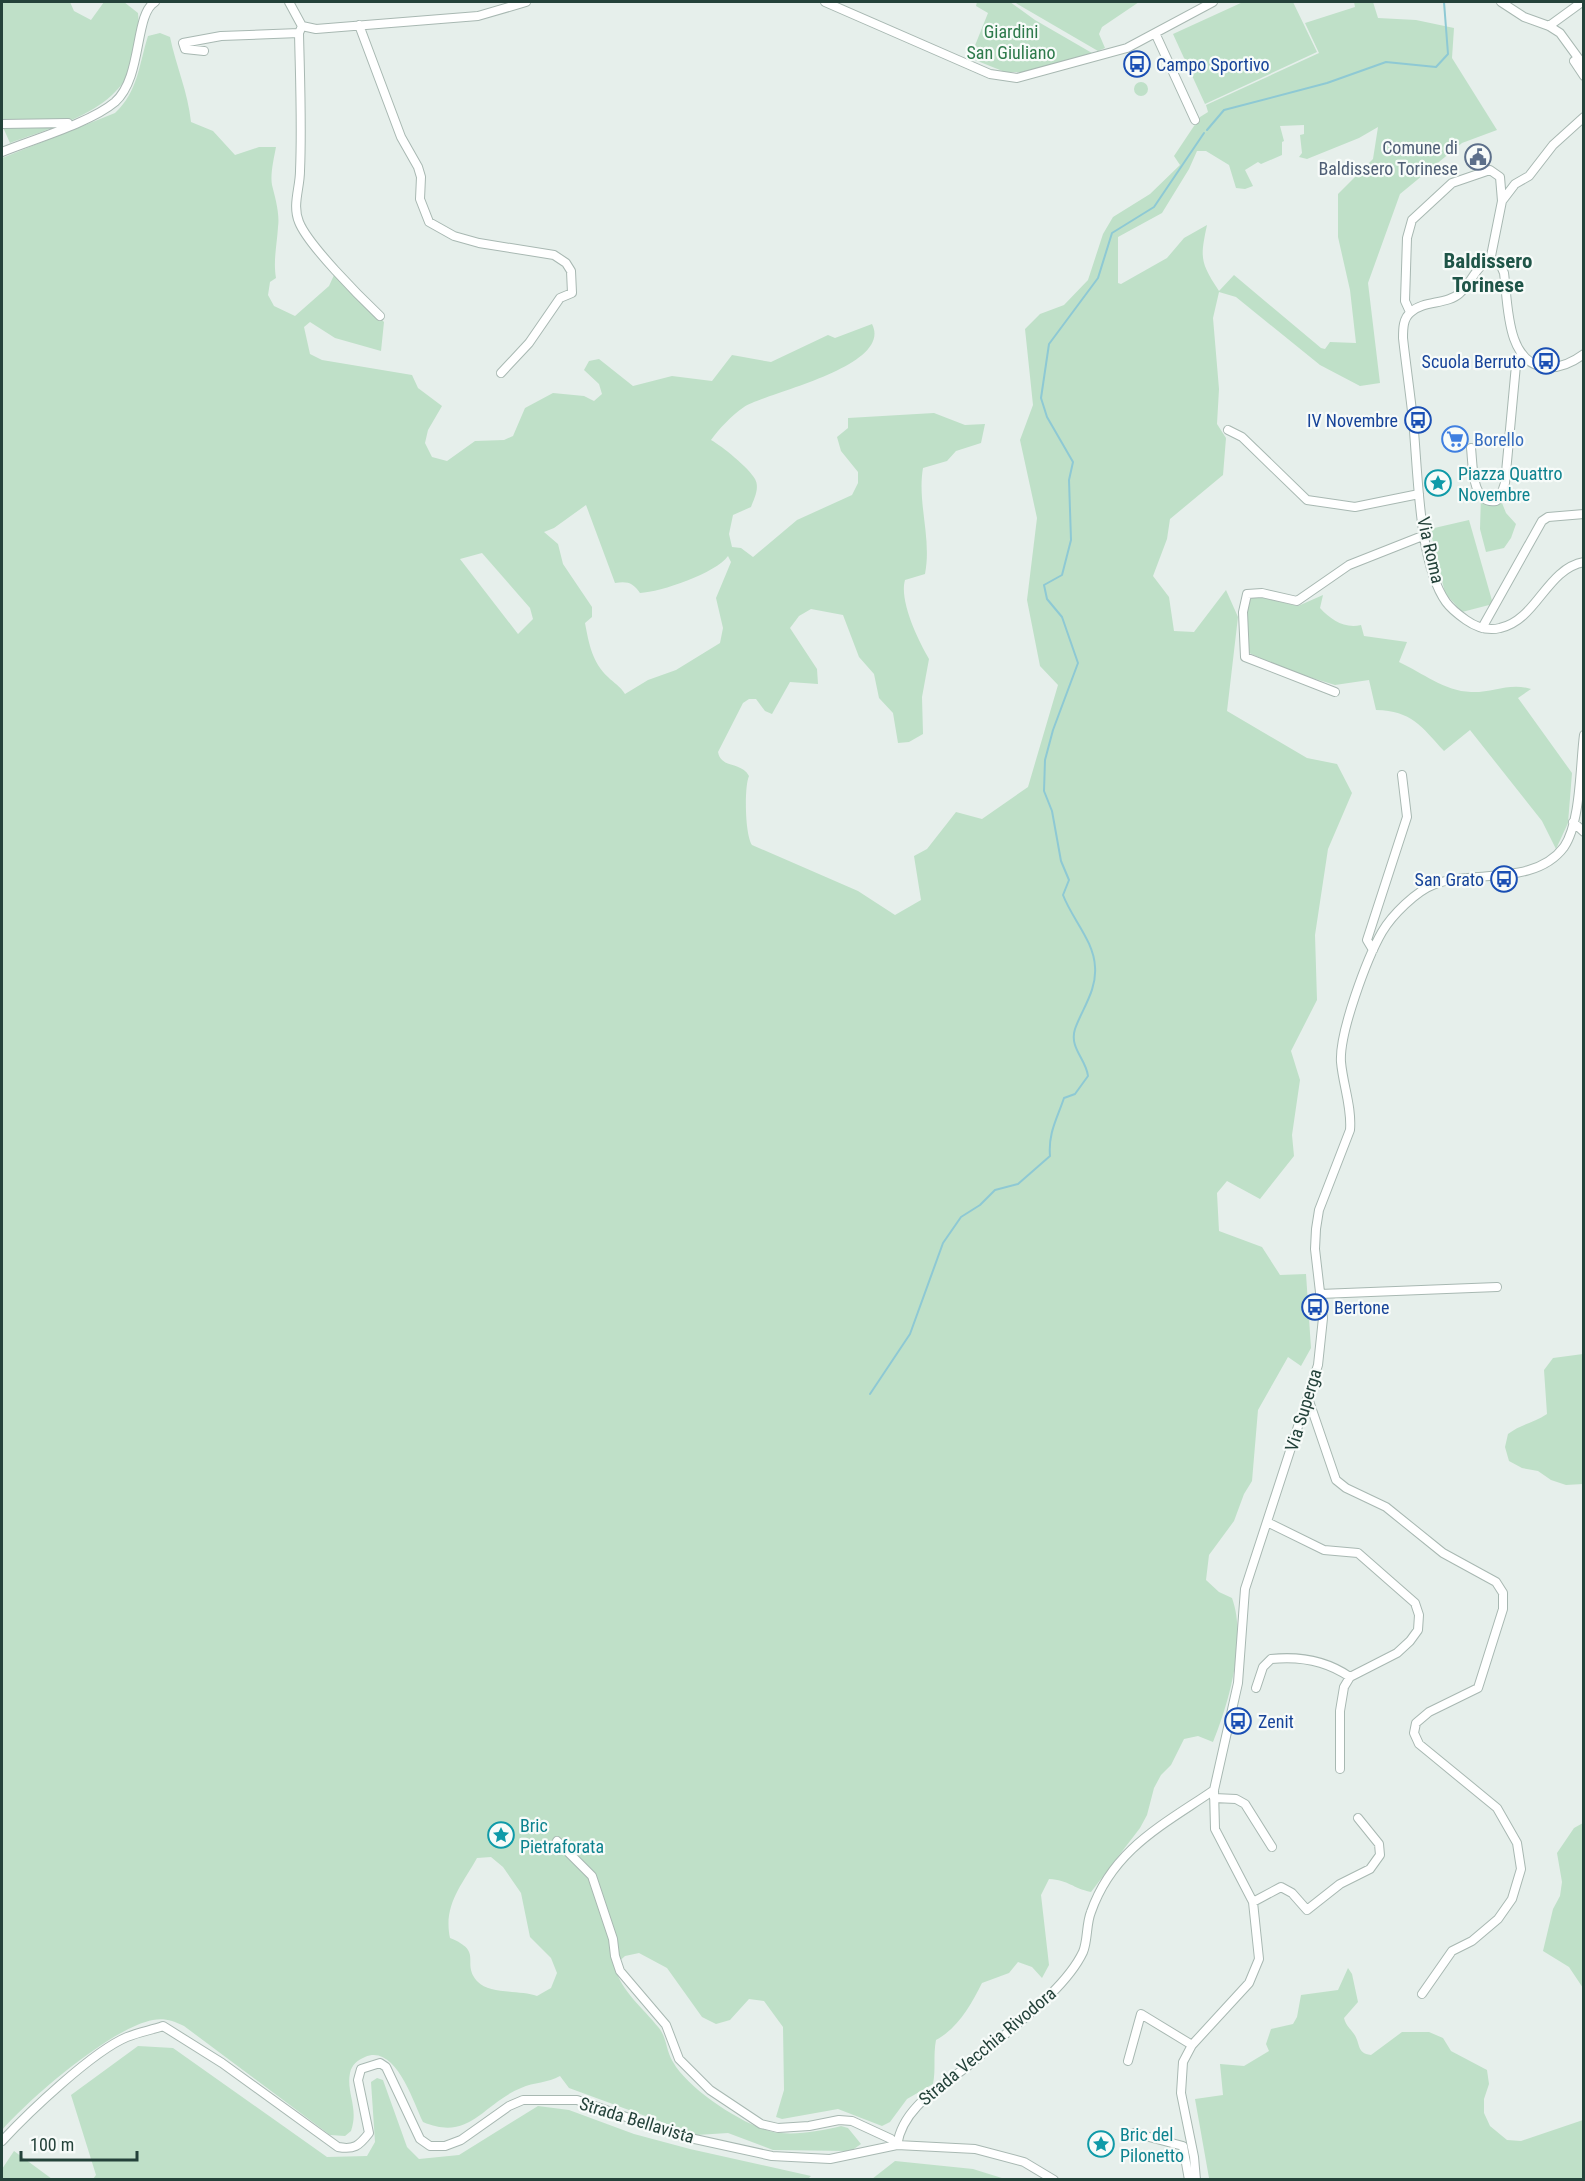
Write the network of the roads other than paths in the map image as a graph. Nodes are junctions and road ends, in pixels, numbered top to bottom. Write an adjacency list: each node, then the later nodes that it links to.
1 (155, 2): 18 (street)
2 (289, 2): 10 (street)
3 (526, 2): 8 (street)
4 (825, 2): 12 (street)
5 (1213, 2): 12 (street)
6 (1501, 2): 9 (street)
7 (1582, 2): 9 (street)
8 (359, 25): 10 (street); 27 (street)
9 (1549, 26): 11 (street)
10 (300, 29): 13 (street); 24 (street)
11 (1560, 33): 14 (street); 15 (street)
12 (1156, 35): 17 (street)
13 (204, 51)
14 (1584, 66)
15 (1584, 76)
16 (1584, 117): 21 (street)
17 (1195, 120)
18 (74, 123): 19 (street); 20 (street)
19 (2, 124)
20 (2, 152)
21 (1502, 201): 22 (street); 23 (street)
22 (1490, 261): 23 (street); 25 (street)
23 (1410, 312): 30 (street, Via Roma)
24 (380, 316)
25 (1522, 354): 26 (street); 29 (street)
26 (1583, 354)
27 (501, 373)
28 (1228, 430): 30 (street)
29 (1471, 448)
30 (1419, 494): 32 (street, Via Roma)
31 (1584, 514): 34 (street)
32 (1425, 535): 34 (street, Via Roma); 35 (street)
33 (1584, 562): 34 (street)
34 (1482, 628)
35 (1335, 692)
36 (1584, 735): 38 (street, Via Superga)
37 (1402, 775): 41 (street)
38 (1580, 795): 39 (street, Via Superga)
39 (1574, 822): 40 (street); 41 (street, Via Superga)
40 (1584, 832)
41 (1372, 950): 43 (street, Via Superga)
42 (1497, 1287): 43 (street)
43 (1320, 1294): 44 (street, Via Superga)
44 (1308, 1398): 45 (street, Via Superga); 54 (street)
45 (1268, 1522): 46 (street); 49 (street, Via Superga)
46 (1350, 1677): 47 (street); 48 (street)
47 (1256, 1688)
48 (1340, 1769)
49 (1214, 1794): 52 (street); 53 (street, Via Superga); 59 (street, Strada Vecchia Rivodora)
50 (1358, 1818): 53 (street)
51 (557, 1841): 59 (street)
52 (1272, 1847)
53 (1253, 1902): 55 (street, Via Superga)
54 (1422, 1994)
55 (1192, 2045): 56 (street); 62 (street, Via Superga)
56 (1128, 2061)
57 (1134, 2133): 61 (street)
58 (2, 2142): 59 (street, Strada Bellavista)
59 (897, 2145): 60 (street, Strada Bellavista)
60 (1054, 2180)
61 (1189, 2180)
62 (1196, 2180)

